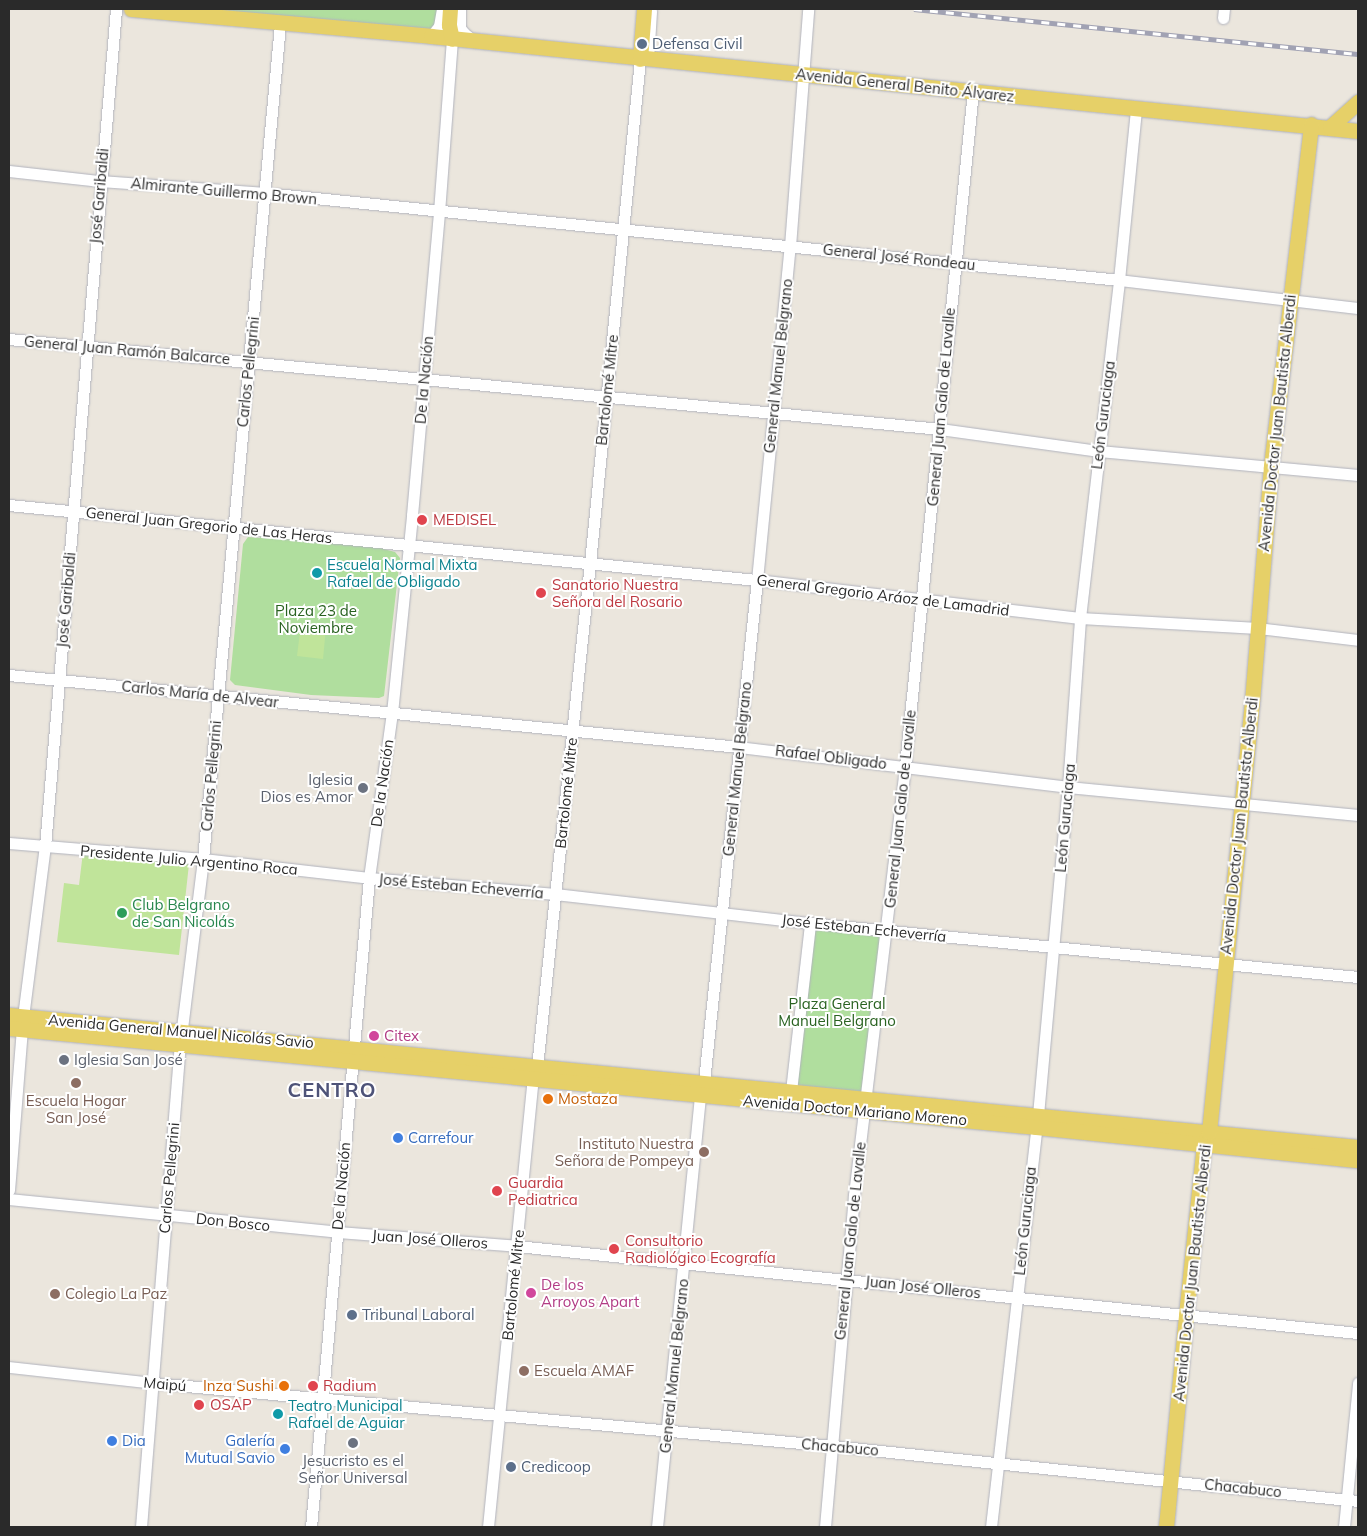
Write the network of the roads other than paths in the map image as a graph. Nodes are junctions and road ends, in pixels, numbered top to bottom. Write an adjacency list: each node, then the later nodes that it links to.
1 (116, 9): 23 (street, José Garibaldi)
2 (132, 9): 10 (main road, Avenida General Benito Álvarez)
3 (442, 9): 11 (street)
4 (450, 9): 12 (main road)
5 (460, 9): 13 (street)
6 (638, 9): 14 (street)
7 (644, 9): 14 (main road)
8 (651, 9): 14 (street)
9 (808, 10): 15 (street, General Manuel Belgrano)
10 (280, 24): 11 (main road, Avenida General Benito Álvarez); 24 (street, Carlos Pellegrini)
11 (431, 36): 12 (main road, Avenida General Benito Álvarez)
12 (452, 39): 13 (main road, Avenida General Benito Álvarez); 25 (street, De la Nación)
13 (476, 42): 14 (main road, Avenida General Benito Álvarez)
14 (641, 59): 15 (main road, Avenida General Benito Álvarez); 26 (street, Bartolomé Mitre)
15 (802, 74): 16 (main road, Avenida General Benito Álvarez); 27 (street, General Manuel Belgrano)
16 (973, 91): 18 (main road, Avenida General Benito Álvarez); 28 (street, General Juan Galo de Lavalle)
17 (1358, 102): 20 (main road)
18 (1136, 108): 19 (main road, Avenida General Benito Álvarez); 29 (street, León Guruciaga)
19 (1311, 124): 20 (main road, Avenida General Benito Álvarez); 30 (main road, Avenida Doctor Juan Bautista Alberdi)
20 (1330, 127): 21 (main road, Avenida General Benito Álvarez)
21 (1358, 131)
22 (9, 171): 23 (street, Almirante Guillermo Brown)
23 (100, 181): 24 (street, Almirante Guillermo Brown); 33 (street, José Garibaldi)
24 (266, 193): 25 (street, Almirante Guillermo Brown); 34 (street, Carlos Pellegrini)
25 (439, 212): 26 (street, General José Rondeau); 35 (street, De la Nación)
26 (622, 230): 27 (street, General José Rondeau); 36 (street, Bartolomé Mitre)
27 (790, 246): 28 (street, General José Rondeau); 37 (street, General Manuel Belgrano)
28 (955, 263): 29 (street, General José Rondeau); 38 (street, General Juan Galo de Lavalle)
29 (1119, 280): 30 (street, General José Rondeau); 39 (street, León Guruciaga)
30 (1289, 301): 31 (street, General José Rondeau); 40 (main road, Avenida Doctor Juan Bautista Alberdi)
31 (1358, 308)
32 (9, 339): 33 (street, General Juan Ramón Balcarce)
33 (85, 348): 34 (street, General Juan Ramón Balcarce); 43 (street, José Garibaldi)
34 (249, 361): 35 (street, General Juan Ramón Balcarce); 44 (street, Carlos Pellegrini)
35 (424, 379): 36 (street, General Juan Ramón Balcarce); 45 (street, De la Nación)
36 (607, 396): 37 (street, General Juan Ramón Balcarce); 46 (street, Bartolomé Mitre)
37 (773, 412): 38 (street, General Juan Ramón Balcarce); 47 (street, General Manuel Belgrano)
38 (940, 428): 39 (street, General Juan Ramón Balcarce); 48 (street, General Juan Galo de Lavalle)
39 (1099, 451): 40 (street, General Juan Ramón Balcarce); 49 (street, León Guruciaga)
40 (1271, 466): 41 (street, General Juan Ramón Balcarce); 50 (main road, Avenida Doctor Juan Bautista Alberdi)
41 (1358, 475)
42 (9, 505): 43 (street, General Juan Gregorio de Las Heras)
43 (73, 512): 44 (street, General Juan Gregorio de Las Heras); 53 (street, José Garibaldi)
44 (233, 528): 45 (street, General Juan Gregorio de Las Heras); 54 (street, Carlos Pellegrini)
45 (408, 545): 46 (street, General Gregorio Aráoz de Lamadrid); 55 (street, De la Nación)
46 (590, 563): 47 (street, General Gregorio Aráoz de Lamadrid); 56 (street, Bartolomé Mitre)
47 (757, 580): 48 (street, General Gregorio Aráoz de Lamadrid); 57 (street, General Manuel Belgrano)
48 (923, 599): 49 (street, General Gregorio Aráoz de Lamadrid); 58 (street, General Juan Galo de Lavalle)
49 (1080, 618): 50 (street, General Gregorio Aráoz de Lamadrid); 59 (street, León Guruciaga)
50 (1258, 628): 51 (street, General Gregorio Aráoz de Lamadrid); 60 (main road, Avenida Doctor Juan Bautista Alberdi)
51 (1358, 640)
52 (9, 675): 53 (street, Carlos María de Alvear)
53 (59, 680): 54 (street, Carlos María de Alvear); 63 (street, José Garibaldi)
54 (218, 696): 55 (street, Carlos María de Alvear); 64 (street, Carlos Pellegrini)
55 (392, 713): 56 (street, Rafael Obligado); 65 (street, De la Nación)
56 (572, 730): 57 (street, Rafael Obligado); 66 (street, Bartolomé Mitre)
57 (739, 747): 58 (street, Rafael Obligado); 67 (street, General Manuel Belgrano)
58 (906, 766): 59 (street, Rafael Obligado); 69 (street, General Juan Galo de Lavalle)
59 (1068, 787): 60 (street, Rafael Obligado); 70 (street, León Guruciaga)
60 (1242, 803): 61 (street, Rafael Obligado); 71 (main road, Avenida Doctor Juan Bautista Alberdi)
61 (1358, 815)
62 (9, 843): 63 (street, Presidente Julio Argentino Roca)
63 (45, 846): 64 (street, Presidente Julio Argentino Roca); 73 (street, José Garibaldi)
64 (203, 859): 65 (street, Presidente Julio Argentino Roca); 74 (street, Carlos Pellegrini)
65 (369, 878): 66 (street, José Esteban Echeverría); 75 (street, De la Nación)
66 (555, 894): 67 (street, José Esteban Echeverría); 76 (street, Bartolomé Mitre)
67 (722, 913): 68 (street, José Esteban Echeverría); 77 (street, General Manuel Belgrano)
68 (810, 923): 69 (street, José Esteban Echeverría); 78 (street)
69 (887, 931): 70 (street, José Esteban Echeverría); 79 (street, General Juan Galo de Lavalle)
70 (1054, 947): 71 (street, José Esteban Echeverría); 80 (street, León Guruciaga)
71 (1225, 964): 72 (street, José Esteban Echeverría); 81 (main road, Avenida Doctor Juan Bautista Alberdi)
72 (1358, 977)
73 (16, 1022): 74 (main road, Avenida General Manuel Nicolás Savio); 84 (street, José Garibaldi)
74 (181, 1037): 75 (main road, Avenida General Manuel Nicolás Savio); 86 (street, Carlos Pellegrini)
75 (353, 1054): 76 (main road, Avenida Doctor Mariano Moreno); 87 (street, De la Nación)
76 (535, 1073): 77 (main road, Avenida Doctor Mariano Moreno); 88 (street, Bartolomé Mitre)
77 (702, 1088): 78 (main road, Avenida Doctor Mariano Moreno); 79 (main road, Avenida Doctor Mariano Moreno); 89 (street, General Manuel Belgrano)
78 (791, 1091): 79 (main road, Avenida Doctor Mariano Moreno)
79 (865, 1105): 80 (main road, Avenida Doctor Mariano Moreno); 90 (street, General Juan Galo de Lavalle)
80 (1037, 1121): 81 (main road, Avenida Doctor Mariano Moreno); 91 (street, León Guruciaga)
81 (1206, 1138): 82 (main road, Avenida Doctor Mariano Moreno); 83 (main road, Avenida Doctor Mariano Moreno); 92 (main road, Avenida Doctor Juan Bautista Alberdi)
82 (1358, 1146)
83 (1358, 1160)
84 (9, 1190)
85 (9, 1199): 86 (street, Don Bosco)
86 (165, 1214): 87 (street, Don Bosco); 95 (street, Carlos Pellegrini)
87 (337, 1232): 88 (street, Juan José Olleros); 97 (street, De la Nación)
88 (517, 1246): 89 (street, Juan José Olleros); 98 (street, Bartolomé Mitre)
89 (684, 1263): 90 (street, Juan José Olleros); 99 (street, General Manuel Belgrano)
90 (845, 1279): 91 (street, Juan José Olleros); 100 (street, General Juan Galo de Lavalle)
91 (1017, 1297): 92 (street, Juan José Olleros); 101 (street, León Guruciaga)
92 (1186, 1315): 93 (street, Juan José Olleros); 102 (main road, Avenida Doctor Juan Bautista Alberdi)
93 (1358, 1333)
94 (9, 1366): 95 (street, Maipú)
95 (154, 1383): 97 (street, Maipú); 105 (street, Carlos Pellegrini)
96 (1358, 1383): 103 (street)
97 (322, 1398): 98 (street, Chacabuco); 106 (street, De la Nación)
98 (500, 1416): 99 (street, Chacabuco); 107 (street, Bartolomé Mitre)
99 (668, 1432): 100 (street, Chacabuco); 108 (street, General Manuel Belgrano)
100 (833, 1446): 101 (street, Chacabuco); 109 (street, General Juan Galo de Lavalle)
101 (998, 1463): 102 (street, Chacabuco); 110 (street, León Guruciaga)
102 (1171, 1480): 103 (street, Chacabuco); 111 (main road, Avenida Doctor Juan Bautista Alberdi)
103 (1346, 1500): 104 (street, Chacabuco); 112 (street)
104 (1358, 1501)
105 (141, 1527)
106 (311, 1527)
107 (488, 1527)
108 (657, 1527)
109 (825, 1527)
110 (992, 1527)
111 (1166, 1527)
112 (1344, 1527)

